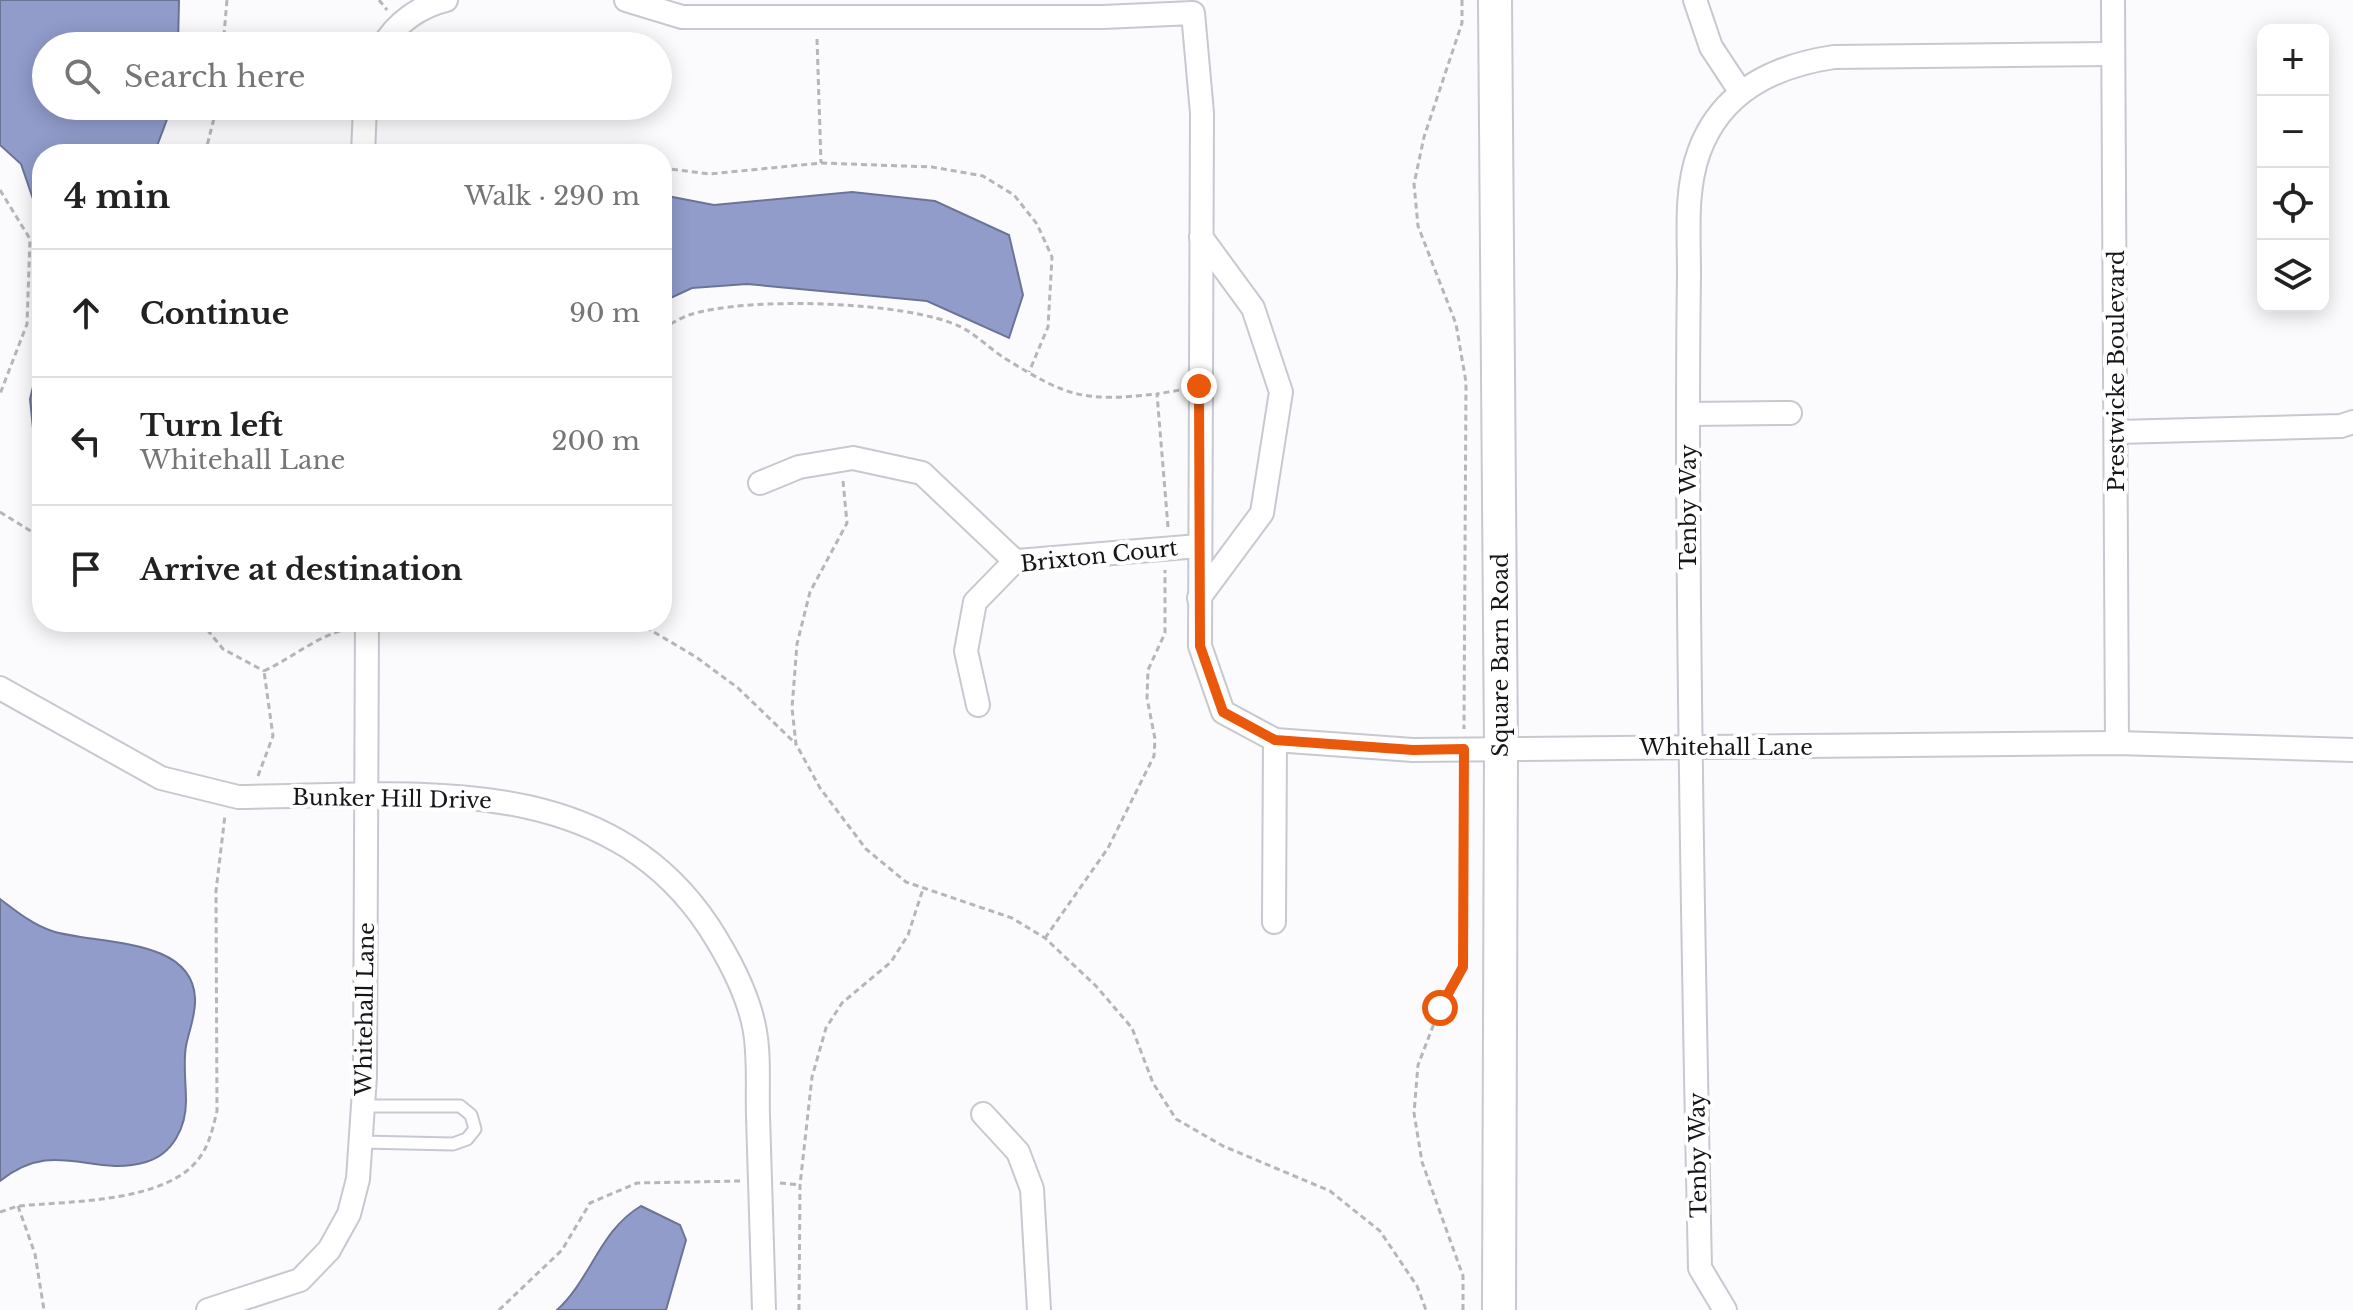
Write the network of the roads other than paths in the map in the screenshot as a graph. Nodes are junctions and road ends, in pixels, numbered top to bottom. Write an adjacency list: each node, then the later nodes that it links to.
1 (446, 0): 6 (street)
2 (626, 0): 11 (street, Whitehall Lane)
3 (1495, 0): 25 (street, Square Barn Road)
4 (1695, 0): 8 (street)
5 (2113, 0): 7 (street, Prestwicke Boulevard)
6 (393, 32)
7 (2113, 54): 8 (street, Tenby Way); 15 (street, Prestwicke Boulevard)
8 (1740, 91): 13 (street, Tenby Way)
9 (364, 120): 10 (street)
10 (363, 144)
11 (1201, 237): 17 (street, Whitehall Lane); 19 (street)
12 (1790, 413): 13 (street)
13 (1688, 414): 26 (street, Tenby Way)
14 (2353, 422): 15 (street)
15 (2117, 432): 24 (street, Prestwicke Boulevard)
16 (760, 483): 18 (street)
17 (1199, 546): 18 (street, Brixton Court); 19 (street, Whitehall Lane)
18 (1015, 561): 22 (street, Brixton Court)
19 (1199, 598): 23 (street, Whitehall Lane)
20 (367, 632): 28 (street, Whitehall Lane)
21 (0, 688): 28 (street, Bunker Hill Drive)
22 (978, 705)
23 (1275, 740): 25 (street, Whitehall Lane); 29 (street)
24 (2117, 743): 26 (street, Whitehall Lane); 27 (street, Whitehall Lane)
25 (1501, 748): 26 (street, Whitehall Lane); 36 (street, Square Barn Road)
26 (1690, 748): 37 (street, Tenby Way)
27 (2353, 750)
28 (366, 796): 30 (street, Whitehall Lane); 34 (street, Bunker Hill Drive)
29 (1274, 922)
30 (363, 1106): 32 (street, Whitehall Lane); 32 (lane)
31 (983, 1114): 35 (street)
32 (361, 1142): 33 (street, Whitehall Lane)
33 (208, 1310)
34 (764, 1310)
35 (1039, 1310)
36 (1499, 1310)
37 (1725, 1310)

